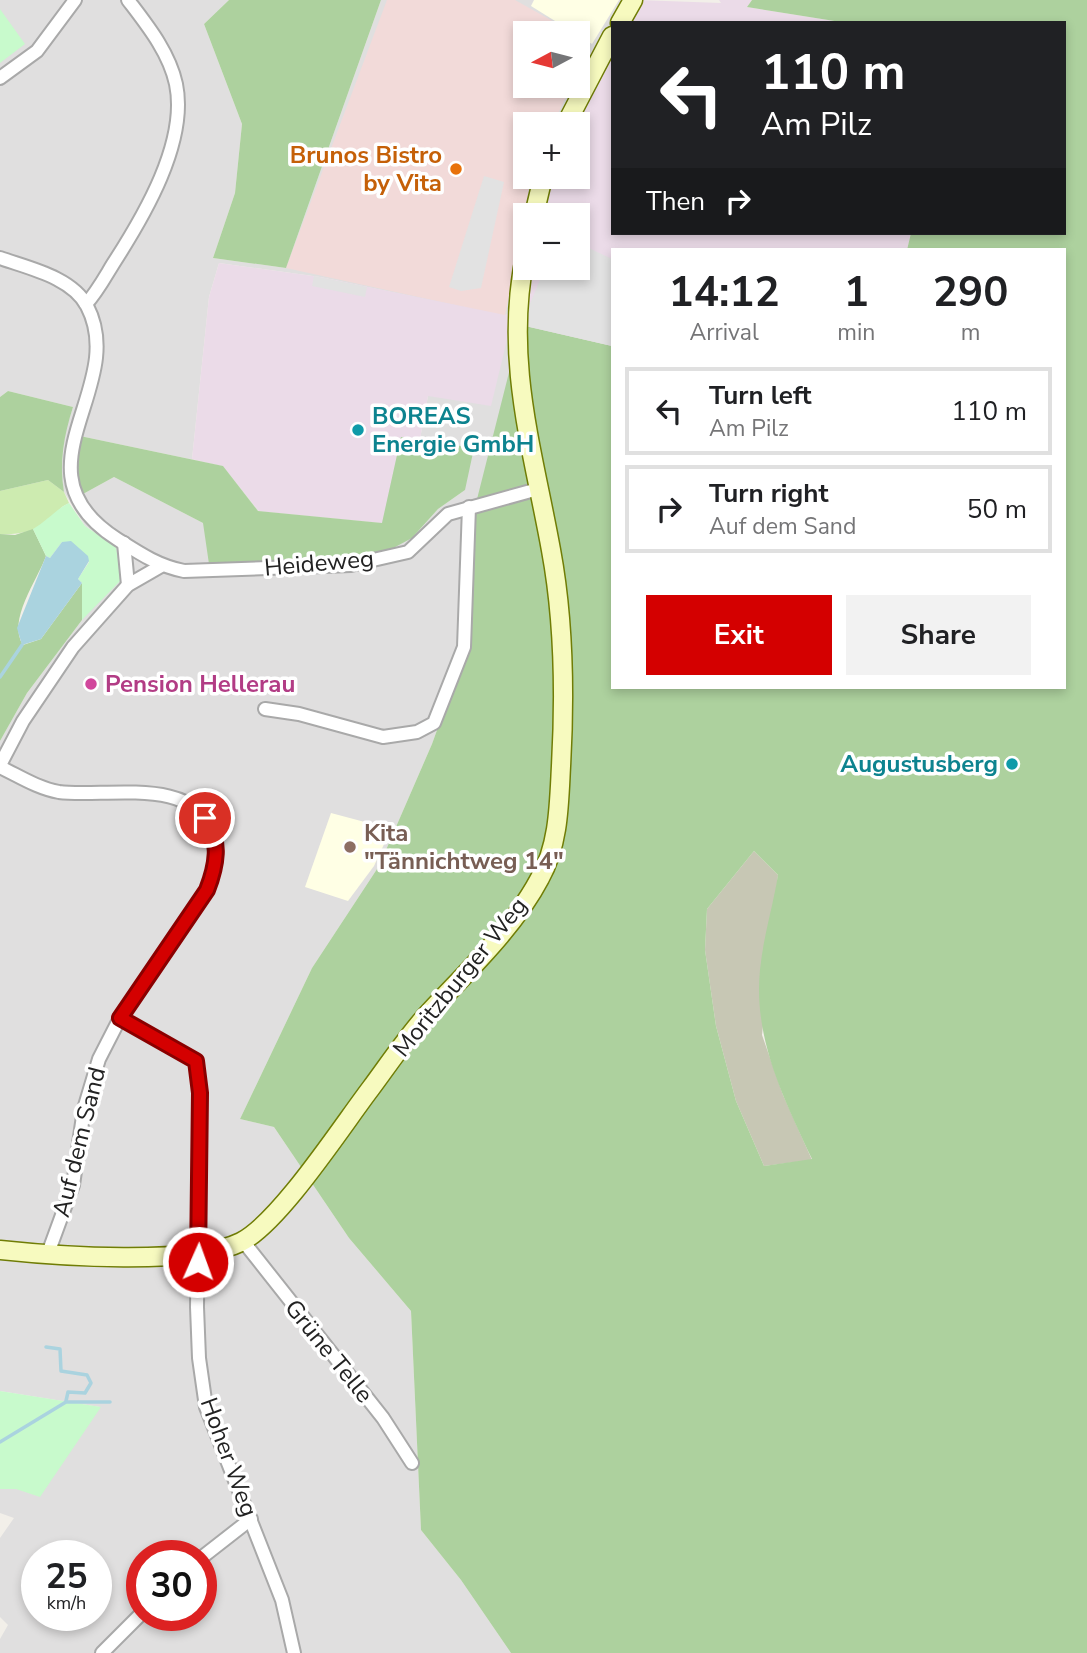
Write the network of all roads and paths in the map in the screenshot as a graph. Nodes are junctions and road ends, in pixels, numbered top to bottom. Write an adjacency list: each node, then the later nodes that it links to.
1 (75, 0): 6 (street)
2 (128, 0): 10 (street)
3 (633, 0): 4 (street)
4 (621, 21)
5 (611, 38): 7 (street)
6 (0, 79)
7 (572, 112)
8 (0, 258): 10 (street)
9 (521, 280): 11 (street, Moritzburger Weg)
10 (86, 304): 13 (street)
11 (538, 489): 12 (street, Heideweg); 19 (street, Moritzburger Weg)
12 (468, 507): 14 (street, Heideweg); 16 (street)
13 (124, 543): 14 (street); 15 (street)
14 (161, 566): 15 (street)
15 (128, 585): 17 (street)
16 (265, 709)
17 (0, 766): 18 (street, Auf dem Sand)
18 (120, 1018): 21 (street, Auf dem Sand); 22 (street, Hoher Weg)
19 (243, 1241): 22 (street, Moritzburger Weg); 23 (street, Grüne Telle)
20 (0, 1251): 21 (street, Moritzburger Weg)
21 (47, 1255): 22 (street, Moritzburger Weg)
22 (198, 1255): 24 (street, Hoher Weg)
23 (412, 1463)
24 (251, 1519): 25 (street); 28 (street, Hoher Weg)
25 (217, 1546)
26 (126, 1629): 27 (street)
27 (102, 1653)
28 (294, 1653)

